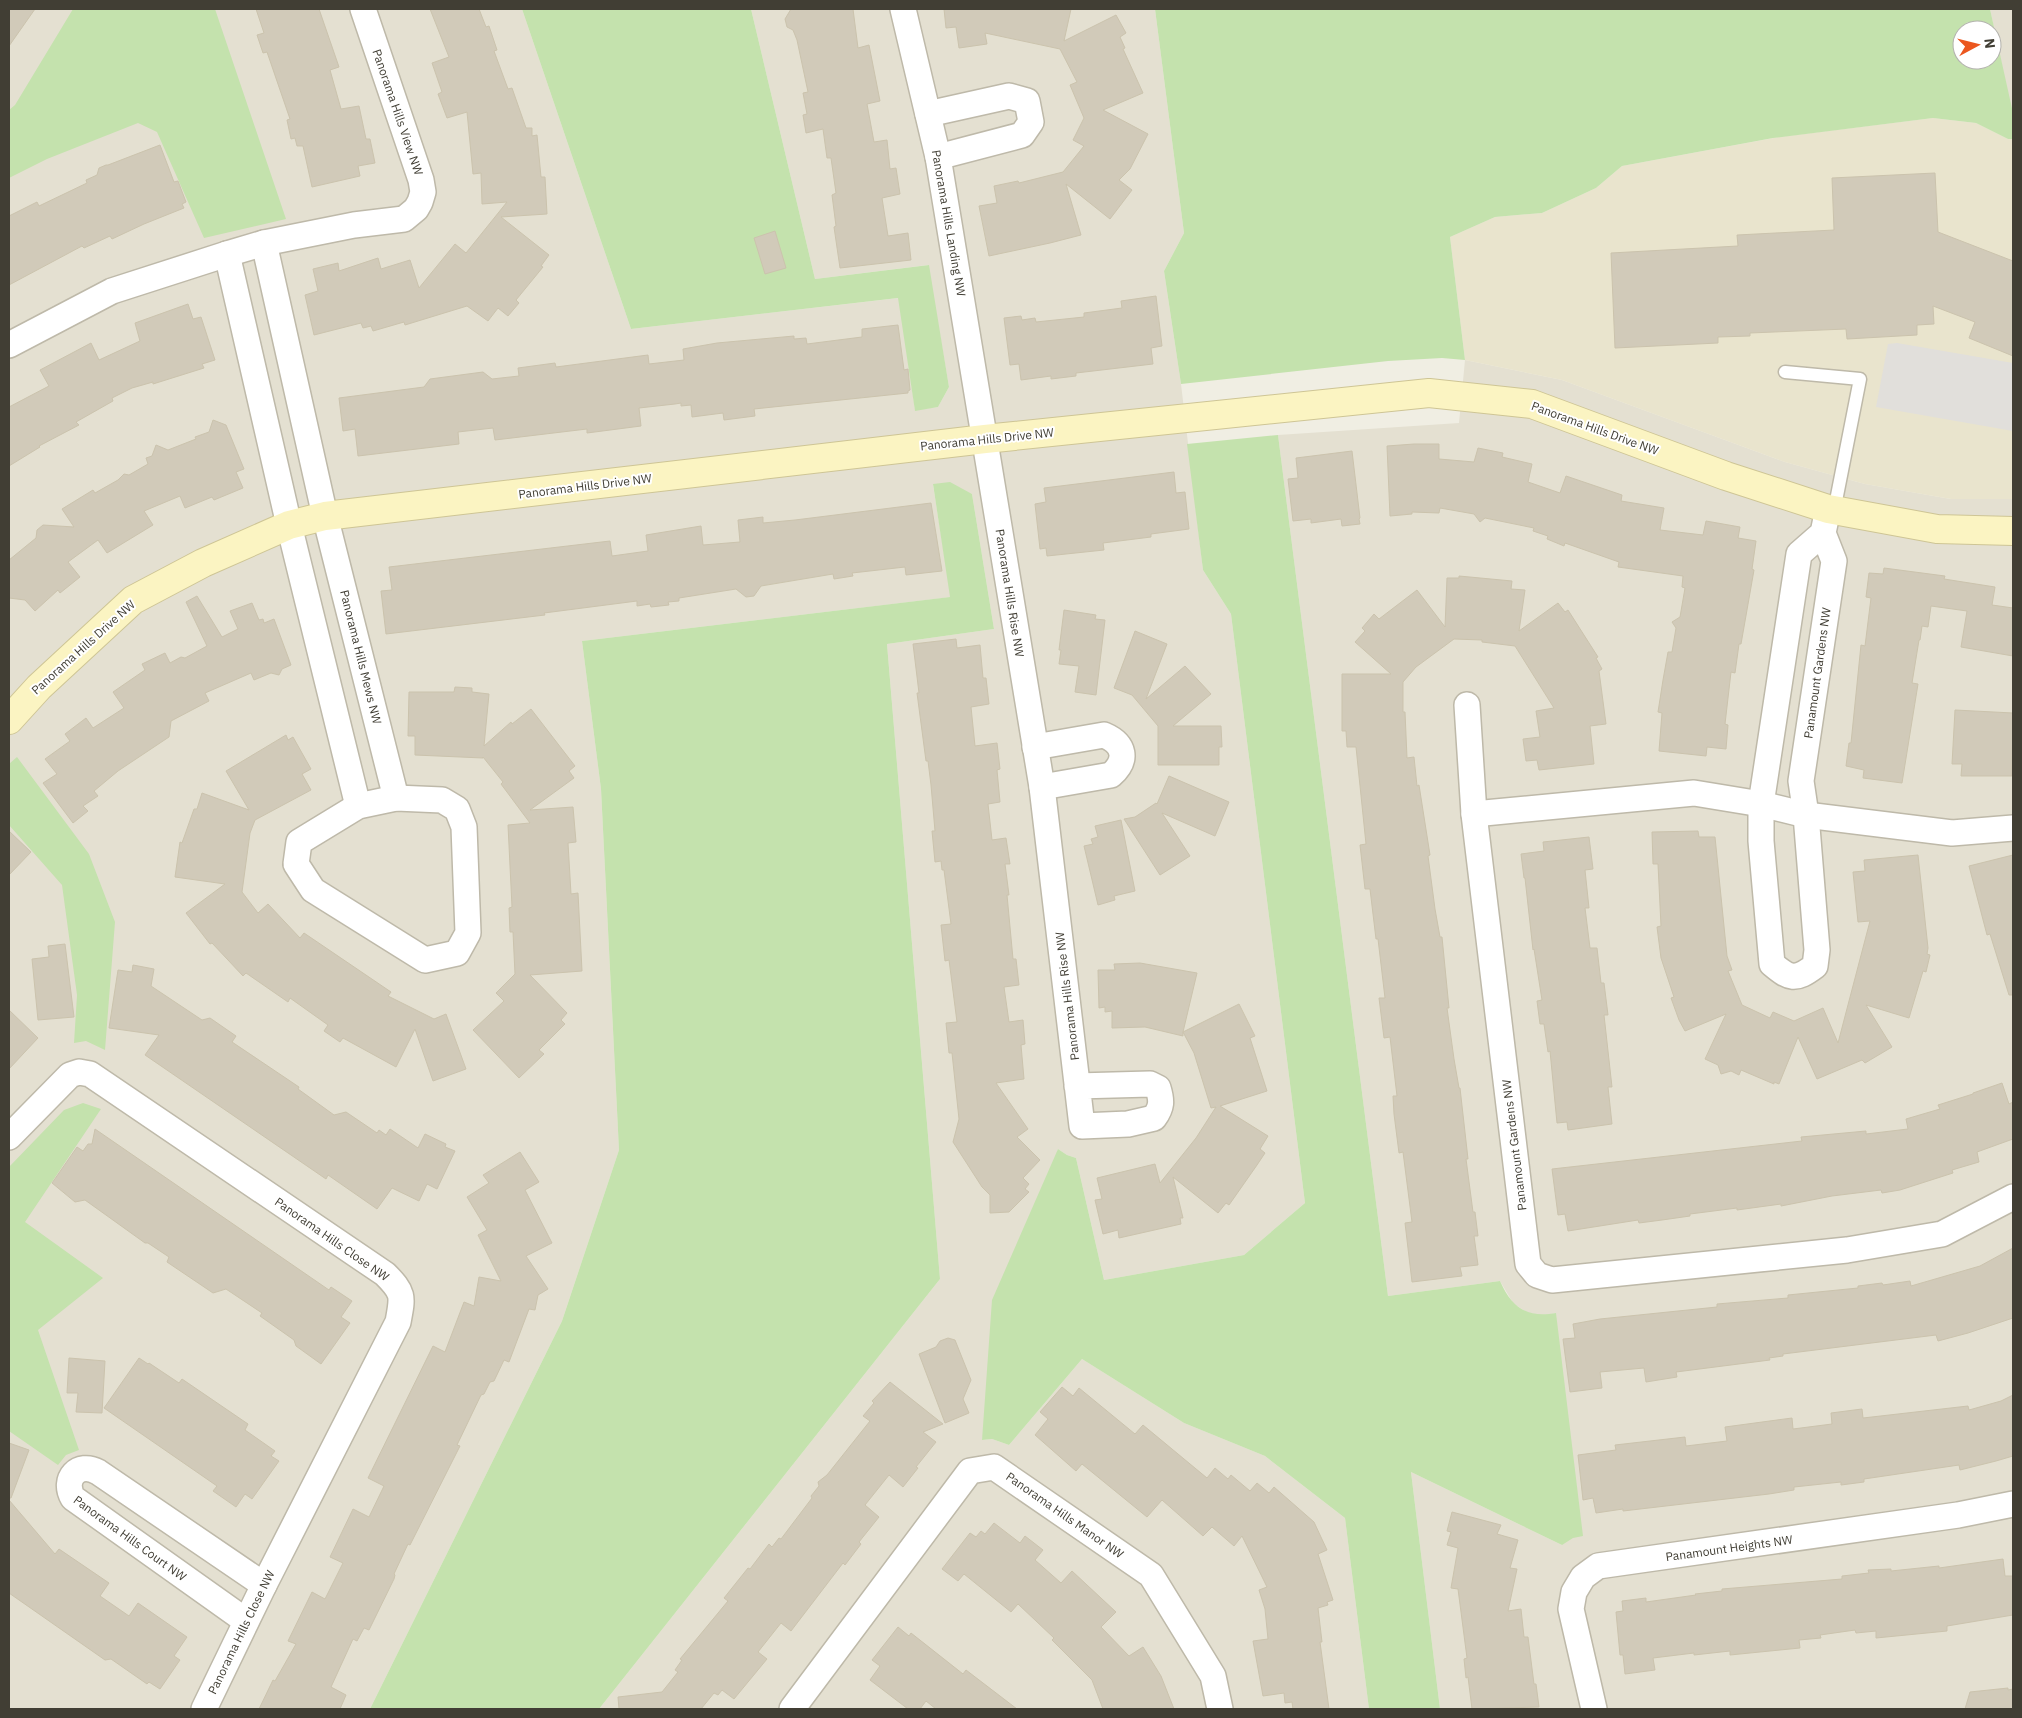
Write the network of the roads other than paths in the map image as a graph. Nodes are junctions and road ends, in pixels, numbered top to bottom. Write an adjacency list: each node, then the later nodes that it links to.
1 (363, 9): 5 (street, Panorama Hills View NW)
2 (903, 9): 3 (street, Panorama Hills Landing NW)
3 (928, 114): 4 (street, Panorama Hills Landing NW); 4 (street)
4 (938, 157): 9 (street, Panorama Hills Landing NW)
5 (264, 244): 6 (street, Panorama Hills View NW); 10 (street)
6 (227, 254): 7 (street, Panorama Hills View NW); 12 (street)
7 (9, 345)
8 (1785, 372): 11 (lane)
9 (985, 439): 10 (street, Panorama Hills Drive NW); 11 (street, Panorama Hills Drive NW); 16 (street, Panorama Hills Rise NW)
10 (325, 516): 12 (street, Panorama Hills Drive NW); 18 (street, Panorama Hills Mews NW)
11 (1828, 518): 13 (street, Panorama Hills Drive NW); 19 (street); 22 (street, Panamount Gardens NW)
12 (289, 526): 15 (street, Panorama Hills Drive NW); 20 (street)
13 (2013, 531)
14 (1466, 705): 21 (street, Panamount Gardens NW)
15 (9, 720)
16 (1035, 747): 17 (street, Panorama Hills Rise NW); 17 (street)
17 (1042, 787): 24 (street, Panorama Hills Rise NW)
18 (396, 798): 20 (street); 20 (street)
19 (1761, 804): 21 (street); 22 (street); 22 (street, Panamount Gardens NW)
20 (358, 806)
21 (1474, 814): 26 (street, Panamount Gardens NW)
22 (1806, 815): 23 (street)
23 (2013, 828)
24 (1077, 1086)
25 (9, 1137): 28 (street, Panorama Hills Close NW)
26 (2013, 1198)
27 (2013, 1504): 33 (street, Panamount Heights NW)
28 (264, 1585): 29 (street, Panorama Hills Close NW); 29 (street, Panorama Hills Court NW)
29 (246, 1621): 31 (street, Panorama Hills Close NW)
30 (805, 1704): 32 (street, Panorama Hills Manor NW)
31 (204, 1709)
32 (1220, 1709)
33 (1594, 1709)

